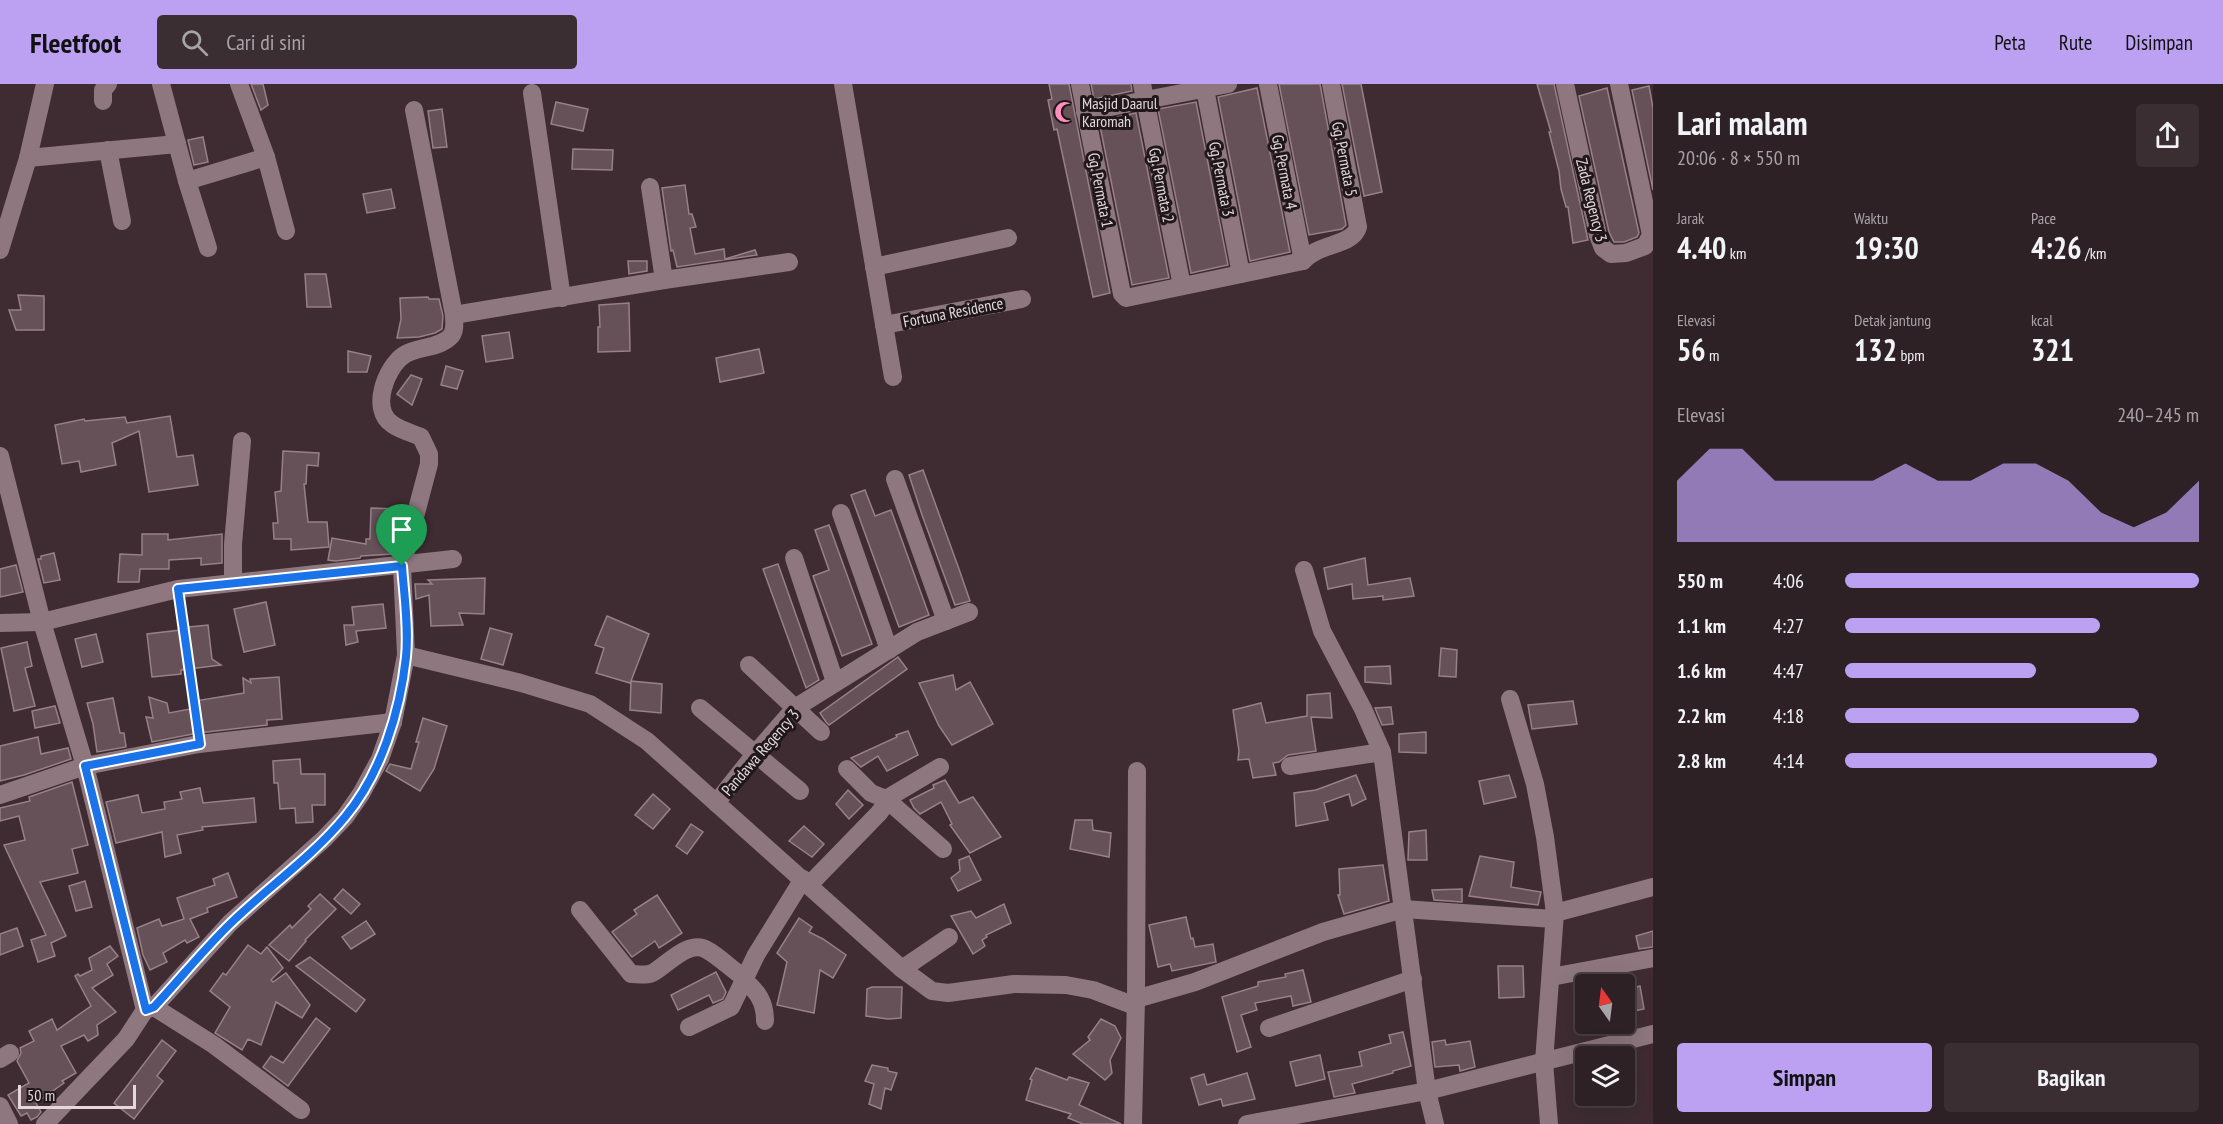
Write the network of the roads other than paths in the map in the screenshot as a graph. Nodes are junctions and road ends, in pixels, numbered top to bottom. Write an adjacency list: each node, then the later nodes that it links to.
1 (45, 84): 19 (street)
2 (161, 84): 16 (street)
3 (240, 84): 18 (street)
4 (843, 84): 29 (street)
5 (1080, 84): 15 (street, Gg. Permata 1)
6 (1228, 84): 11 (street)
7 (1268, 84): 27 (street, Gg. Permata 4)
8 (1331, 84): 27 (street, Gg. Permata 5)
9 (1619, 84): 10 (street, Zada Regency 3)
10 (1568, 85)
11 (1204, 86): 12 (street); 30 (street, Gg. Permata 3)
12 (1144, 92): 15 (street); 32 (street, Gg. Permata 2)
13 (532, 93): 33 (street)
14 (414, 110): 35 (street)
15 (1085, 112): 32 (street, Gg. Permata 1)
16 (177, 144): 17 (street); 20 (street)
17 (108, 150): 19 (street); 22 (street)
18 (266, 157): 20 (street); 23 (street)
19 (28, 159): 26 (street)
20 (187, 181): 25 (street)
21 (650, 187): 31 (street)
22 (122, 220)
23 (286, 231)
24 (1008, 238): 29 (street)
25 (208, 248)
26 (0, 250)
27 (1303, 261): 30 (street)
28 (789, 262): 31 (street)
29 (874, 267): 36 (street)
30 (1241, 274): 32 (street)
31 (664, 280): 33 (street)
32 (1182, 286)
33 (562, 298): 35 (street)
34 (1022, 298): 36 (street, Fortuna Residence)
35 (454, 315): 44 (street)
36 (884, 325): 37 (street)
37 (892, 377)
38 (242, 441): 46 (street)
39 (0, 456): 49 (street)
40 (895, 478): 48 (street)
41 (841, 513): 51 (street)
42 (794, 558): 54 (street)
43 (453, 559): 44 (street)
44 (402, 566): 46 (street); 52 (street)
45 (1304, 570): 60 (street)
46 (233, 583): 49 (street)
47 (969, 612): 48 (street, Pandawa Regency 3)
48 (946, 621): 51 (street, Pandawa Regency 3)
49 (42, 622): 50 (street); 62 (street)
50 (0, 623)
51 (889, 650): 54 (street, Pandawa Regency 3)
52 (406, 655): 58 (street); 70 (street)
53 (749, 665): 57 (street)
54 (835, 682): 57 (street, Pandawa Regency 3)
55 (1510, 699): 76 (street)
56 (700, 708): 61 (street)
57 (795, 708): 59 (street); 61 (street, Pandawa Regency 3)
58 (393, 722): 62 (street); 84 (street)
59 (821, 732)
60 (1382, 752): 63 (street); 74 (street)
61 (755, 754): 67 (street); 70 (street, Pandawa Regency 3)
62 (85, 766): 68 (street); 84 (street)
63 (1290, 766)
64 (940, 767): 69 (street)
65 (848, 769): 69 (street)
66 (1137, 771): 83 (street)
67 (800, 791)
68 (0, 795)
69 (886, 799): 71 (street); 72 (street)
70 (717, 803): 72 (street)
71 (944, 849)
72 (806, 882): 79 (street); 81 (street)
73 (1653, 887): 76 (street)
74 (1403, 909): 76 (street); 82 (street); 83 (street)
75 (580, 910): 81 (street)
76 (1555, 916): 80 (street)
77 (948, 937): 79 (street)
78 (1653, 958): 80 (street)
79 (902, 969): 83 (street)
80 (1551, 977): 89 (street)
81 (745, 979): 85 (street); 86 (street)
82 (1413, 979): 87 (street); 90 (street)
83 (1136, 1002): 95 (street)
84 (150, 1009): 92 (street); 94 (street)
85 (765, 1022)
86 (689, 1027)
87 (1269, 1028)
88 (1653, 1034): 89 (street)
89 (1544, 1062): 90 (street); 98 (street)
90 (1427, 1091): 96 (street); 97 (street)
91 (0, 1106): 93 (street)
92 (301, 1110)
93 (9, 1124)
94 (45, 1124)
95 (1132, 1124)
96 (1247, 1124)
97 (1435, 1124)
98 (1549, 1124)

